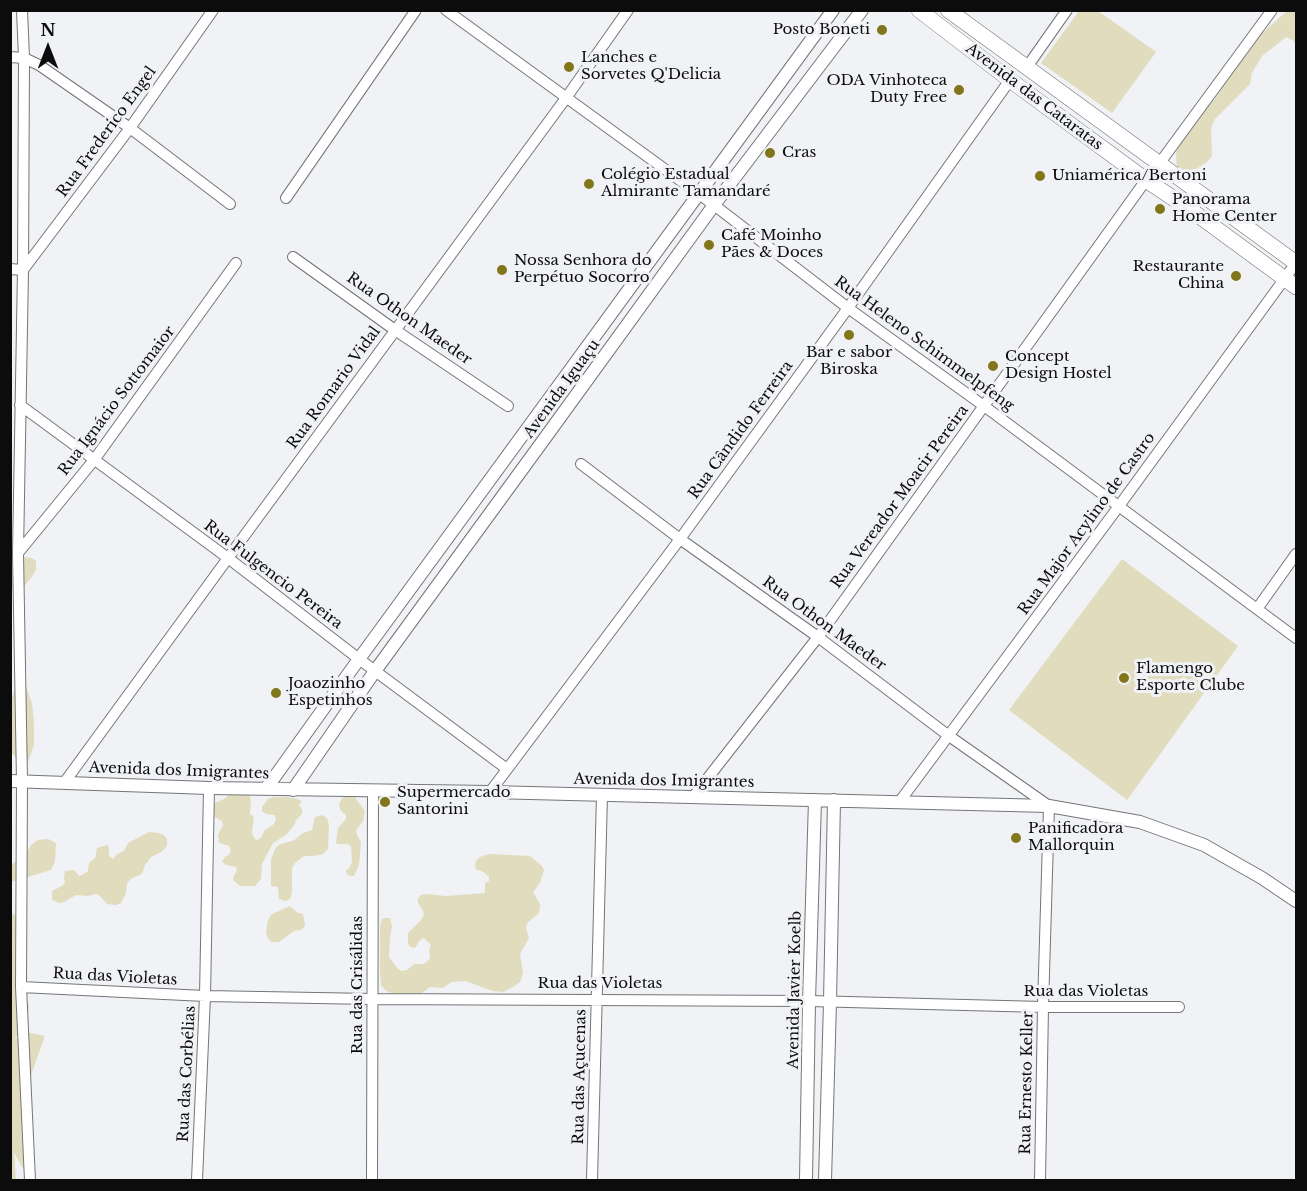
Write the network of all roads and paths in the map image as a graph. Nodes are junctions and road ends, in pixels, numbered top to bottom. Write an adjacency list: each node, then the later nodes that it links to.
1 (22, 10): 13 (street)
2 (213, 10): 17 (street, Rua Frederico Engel)
3 (416, 10): 21 (street)
4 (446, 10): 16 (street, Rua Heleno Schimmelpfeng)
5 (628, 10): 16 (street, Rua Romario Vidal)
6 (833, 10): 20 (street, Avenida Iguaçu)
7 (862, 10): 23 (street, Avenida Iguaçu)
8 (919, 10): 15 (main road, Avenida das Cataratas)
9 (948, 10): 14 (main road, Avenida das Cataratas)
10 (1067, 10): 14 (street)
11 (1272, 10): 18 (street)
12 (10, 57): 13 (street)
13 (24, 58): 17 (street); 28 (street)
14 (1027, 67): 18 (main road, Avenida das Cataratas)
15 (1010, 80): 19 (main road, Avenida das Cataratas); 30 (street, Rua Cândido Ferreira)
16 (566, 98): 20 (street, Rua Heleno Schimmelpfeng); 31 (street, Rua Romario Vidal)
17 (130, 128): 22 (street); 28 (street, Rua Frederico Engel)
18 (1159, 164): 26 (main road, Avenida das Cataratas)
19 (1146, 180): 29 (main road, Avenida das Cataratas); 34 (street, Rua Vereador Moacir Pereira)
20 (699, 194): 23 (street, Rua Heleno Schimmelpfeng); 47 (street, Avenida Iguaçu)
21 (286, 198)
22 (230, 204)
23 (714, 205): 30 (street, Rua Heleno Schimmelpfeng); 48 (street, Avenida Iguaçu)
24 (293, 257): 31 (street, Rua Othon Maeder)
25 (236, 263): 36 (street, Rua Ignácio Sottomaior)
26 (1296, 263): 29 (street, Rua Major Acylino de Castro)
27 (10, 269): 28 (street)
28 (24, 270): 32 (street)
29 (1291, 283): 38 (street, Rua Major Acylino de Castro)
30 (848, 308): 34 (street, Rua Heleno Schimmelpfeng); 39 (street, Rua Cândido Ferreira)
31 (395, 330): 33 (street, Rua Othon Maeder); 42 (street, Rua Romario Vidal)
32 (20, 405): 35 (street); 36 (street, Rua Fulgencio Pereira)
33 (508, 406)
34 (984, 406): 38 (street, Rua Heleno Schimmelpfeng); 45 (street, Rua Vereador Moacir Pereira)
35 (15, 421): 40 (street)
36 (94, 460): 40 (street, Rua Ignácio Sottomaior); 42 (street, Rua Fulgencio Pereira)
37 (581, 465): 39 (street, Rua Othon Maeder)
38 (1119, 506): 44 (street, Rua Heleno Schimmelpfeng); 49 (street, Rua Major Acylino de Castro)
39 (680, 539): 45 (street, Rua Othon Maeder); 50 (street, Rua Cândido Ferreira)
40 (18, 553): 43 (street)
41 (1296, 554): 44 (street)
42 (228, 558): 47 (street, Rua Fulgencio Pereira); 52 (street, Rua Romario Vidal)
43 (15, 591): 51 (street)
44 (1257, 609): 46 (street, Rua Heleno Schimmelpfeng)
45 (818, 637): 49 (street, Rua Othon Maeder); 59 (street, Rua Vereador Moacir Pereira)
46 (1296, 638)
47 (359, 659): 48 (street, Rua Fulgencio Pereira); 54 (street, Avenida Iguaçu)
48 (375, 670): 50 (street, Rua Fulgencio Pereira); 55 (street, Avenida Iguaçu)
49 (949, 736): 62 (street, Rua Major Acylino de Castro); 63 (street, Rua Othon Maeder)
50 (507, 769): 57 (street, Rua Cândido Ferreira)
51 (16, 781): 52 (street, Avenida dos Imigrantes); 65 (street)
52 (64, 783): 53 (street, Avenida dos Imigrantes)
53 (209, 788): 54 (street, Avenida dos Imigrantes); 66 (street, Rua das Corbélias)
54 (266, 789): 55 (street, Avenida dos Imigrantes)
55 (293, 790): 56 (street, Avenida dos Imigrantes)
56 (373, 790): 57 (street, Avenida dos Imigrantes); 67 (street, Rua das Crisálidas)
57 (490, 792): 58 (street, Avenida dos Imigrantes)
58 (602, 795): 59 (street, Avenida dos Imigrantes); 68 (street, Rua das Açucenas)
59 (693, 797): 60 (street, Avenida dos Imigrantes)
60 (815, 800): 61 (street, Avenida dos Imigrantes); 69 (street, Avenida Javier Koelb)
61 (834, 800): 62 (street, Avenida dos Imigrantes); 70 (street)
62 (900, 801): 63 (street, Avenida dos Imigrantes)
63 (1049, 806): 64 (street, Avenida dos Imigrantes); 71 (street, Rua Ernesto Keller)
64 (1296, 901)
65 (21, 987): 66 (street, Rua das Violetas); 73 (street)
66 (206, 996): 67 (street, Rua das Violetas); 74 (street, Rua das Corbélias)
67 (372, 999): 68 (street, Rua das Violetas); 75 (street, Rua das Crisálidas)
68 (596, 999): 69 (street, Rua das Violetas); 76 (street, Rua das Açucenas)
69 (809, 1001): 70 (street, Rua das Violetas); 77 (street, Avenida Javier Koelb)
70 (830, 1002): 71 (street, Rua das Violetas); 78 (street)
71 (1043, 1007): 72 (street, Rua das Violetas); 79 (street, Rua Ernesto Keller)
72 (1179, 1007)
73 (30, 1180)
74 (197, 1180)
75 (372, 1180)
76 (592, 1180)
77 (806, 1180)
78 (825, 1180)
79 (1040, 1180)

